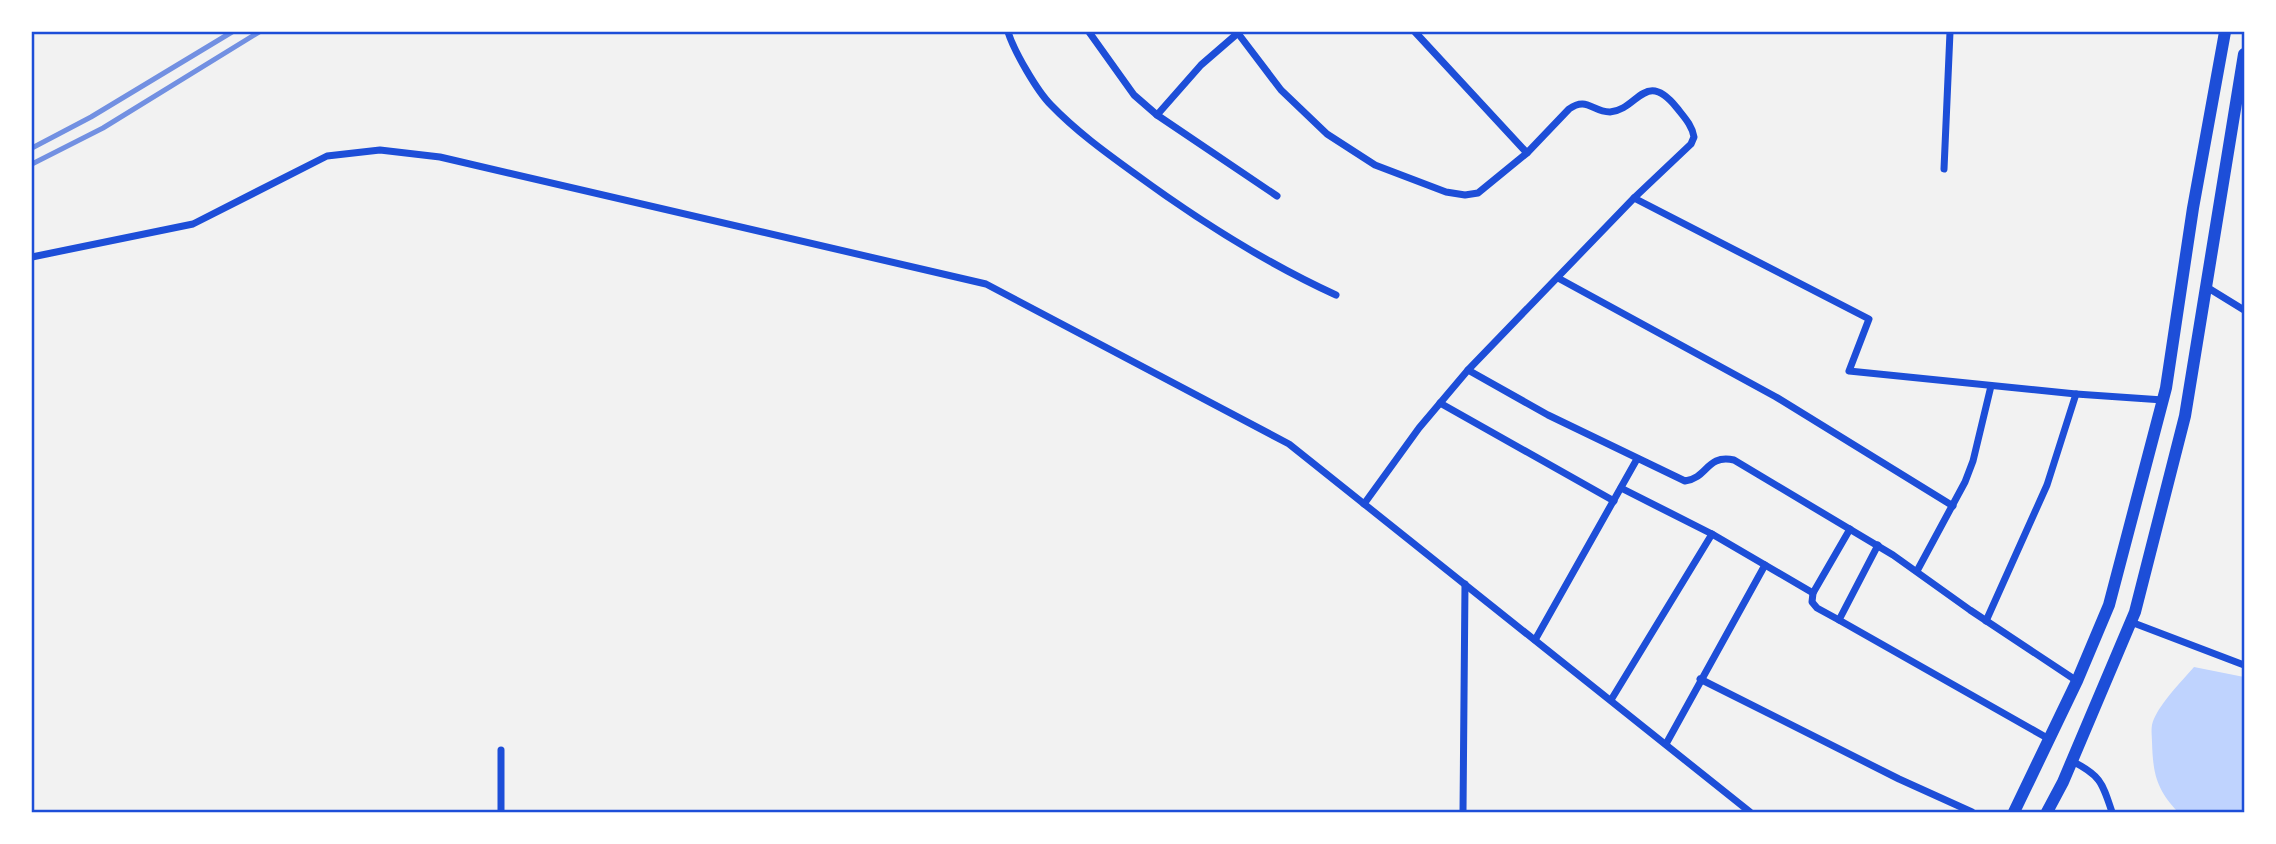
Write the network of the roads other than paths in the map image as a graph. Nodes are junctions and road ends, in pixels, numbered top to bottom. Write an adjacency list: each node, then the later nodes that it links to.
1 (1008, 32): 16 (street)
2 (1089, 32): 8 (street)
3 (1238, 32): 8 (street); 9 (street)
4 (1415, 32): 9 (street)
5 (1950, 32): 10 (street)
6 (2225, 32): 21 (highway)
7 (2245, 54): 15 (highway)
8 (1157, 115): 11 (street)
9 (1527, 153): 12 (street)
10 (1944, 169)
11 (1277, 196)
12 (1634, 198): 14 (street); 19 (street)
13 (32, 257): 26 (street)
14 (1558, 278): 18 (street); 27 (street)
15 (2205, 286): 17 (street); 37 (highway)
16 (1336, 295)
17 (2245, 310)
18 (1468, 370): 22 (street); 23 (street)
19 (1991, 386): 20 (street); 27 (street)
20 (2076, 394): 21 (street); 36 (street)
21 (2163, 400): 41 (highway)
22 (1440, 403): 25 (street); 26 (street)
23 (1637, 459): 24 (street); 28 (street)
24 (1621, 488): 25 (street); 29 (street)
25 (1614, 501): 38 (street)
26 (1364, 504): 33 (street)
27 (1953, 506): 32 (street)
28 (1850, 529): 30 (street); 34 (street)
29 (1712, 534): 31 (street); 42 (street)
30 (1878, 545): 32 (street); 35 (street)
31 (1765, 565): 34 (street); 40 (street)
32 (1917, 571): 36 (street)
33 (1465, 584): 38 (street); 48 (street)
34 (1813, 593): 35 (street)
35 (1839, 620): 43 (street)
36 (1986, 621): 41 (street)
37 (2132, 622): 39 (street); 46 (highway)
38 (1535, 640): 42 (street)
39 (2245, 665)
40 (1700, 679): 44 (street); 50 (street)
41 (2077, 681): 43 (highway)
42 (1611, 700): 44 (street)
43 (2049, 739): 51 (highway)
44 (1666, 744): 49 (street)
45 (501, 750): 47 (street)
46 (2072, 761): 52 (highway); 53 (street)
47 (501, 813)
48 (1463, 813)
49 (1750, 813)
50 (1972, 813)
51 (2014, 813)
52 (2047, 813)
53 (2112, 813)

